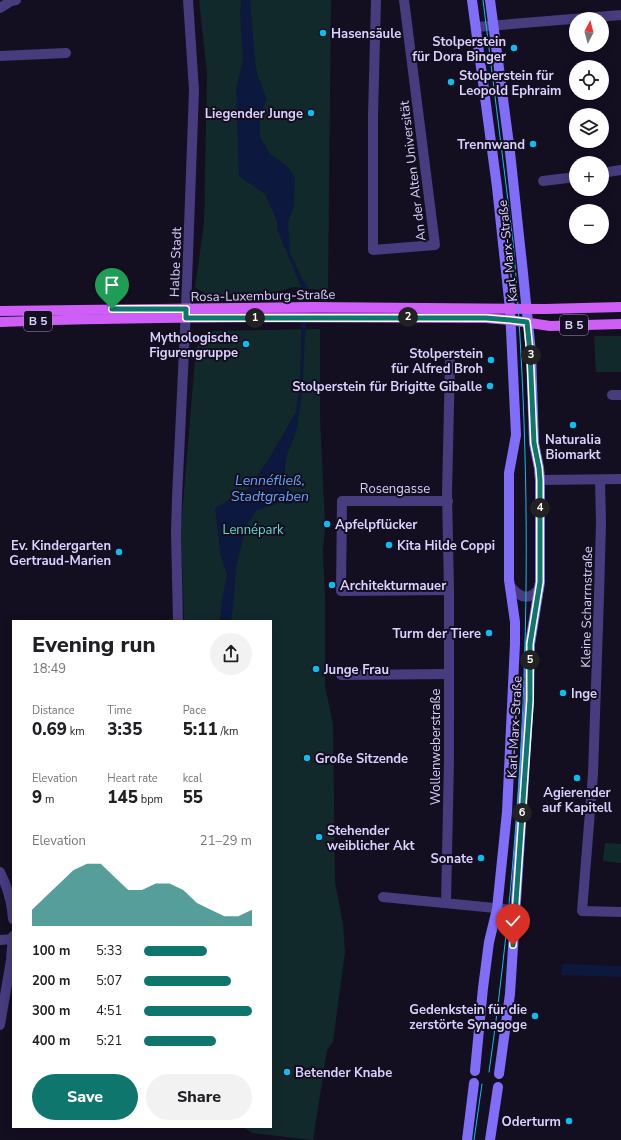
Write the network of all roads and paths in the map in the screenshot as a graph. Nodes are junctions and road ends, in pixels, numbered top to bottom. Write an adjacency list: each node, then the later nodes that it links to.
1 (16, 0): 7 (street)
2 (188, 0): 21 (street, Halbe Stadt)
3 (376, 0): 4 (street, An der Alten Universität)
4 (404, 0)
5 (472, 0): 10 (street, Karl-Marx-Straße)
6 (490, 0): 9 (street, Karl-Marx-Straße)
7 (0, 8)
8 (621, 15): 9 (street)
9 (494, 26): 10 (street); 19 (street, Karl-Marx-Straße)
10 (476, 27): 18 (street, Karl-Marx-Straße)
11 (66, 53): 12 (street)
12 (0, 56)
13 (621, 170): 14 (street)
14 (609, 172)
15 (569, 178): 16 (street)
16 (543, 181)
17 (621, 307): 19 (main road, B 5)
18 (510, 308): 19 (main road, Rosa-Luxemburg-Straße / B 5); 21 (main road, Rosa-Luxemburg-Straße / B 5); 22 (street, Karl-Marx-Straße)
19 (526, 309): 24 (street, Karl-Marx-Straße)
20 (0, 311): 21 (main road, Rosa-Luxemburg-Straße / B 5)
21 (186, 313): 22 (main road, Rosa-Luxemburg-Straße / B 5); 23 (main road, Rosa-Luxemburg-Straße / B 5); 34 (street, Halbe Stadt)
22 (510, 320): 24 (main road, Rosa-Luxemburg-Straße / B 5); 31 (street, Karl-Marx-Straße)
23 (0, 322)
24 (527, 322): 25 (main road, B 5); 28 (street, Karl-Marx-Straße)
25 (621, 324)
26 (450, 362): 30 (street, Wollenweberstraße)
27 (621, 479): 29 (street)
28 (540, 480): 29 (street); 32 (street, Karl-Marx-Straße)
29 (600, 480): 43 (street, Kleine Scharrnstraße)
30 (448, 501): 33 (street, Wollenweberstraße); 33 (street, Rosengasse)
31 (510, 587): 32 (street); 40 (street, Karl-Marx-Straße)
32 (539, 589): 41 (street, Karl-Marx-Straße)
33 (449, 590): 35 (street, Wollenweberstraße)
34 (178, 620)
35 (449, 674): 36 (street); 39 (street, Wollenweberstraße)
36 (341, 675)
37 (0, 872): 42 (street)
38 (383, 897): 39 (street)
39 (446, 903): 40 (street)
40 (497, 909): 41 (street); 48 (street, Karl-Marx-Straße)
41 (516, 910): 49 (street, Karl-Marx-Straße)
42 (12, 911)
43 (621, 912)
44 (12, 938): 45 (street)
45 (0, 940)
46 (12, 949): 47 (street)
47 (0, 1025)
48 (475, 1071)
49 (499, 1074)
50 (474, 1083): 52 (street)
51 (498, 1087): 53 (street)
52 (467, 1140)
53 (490, 1140)

